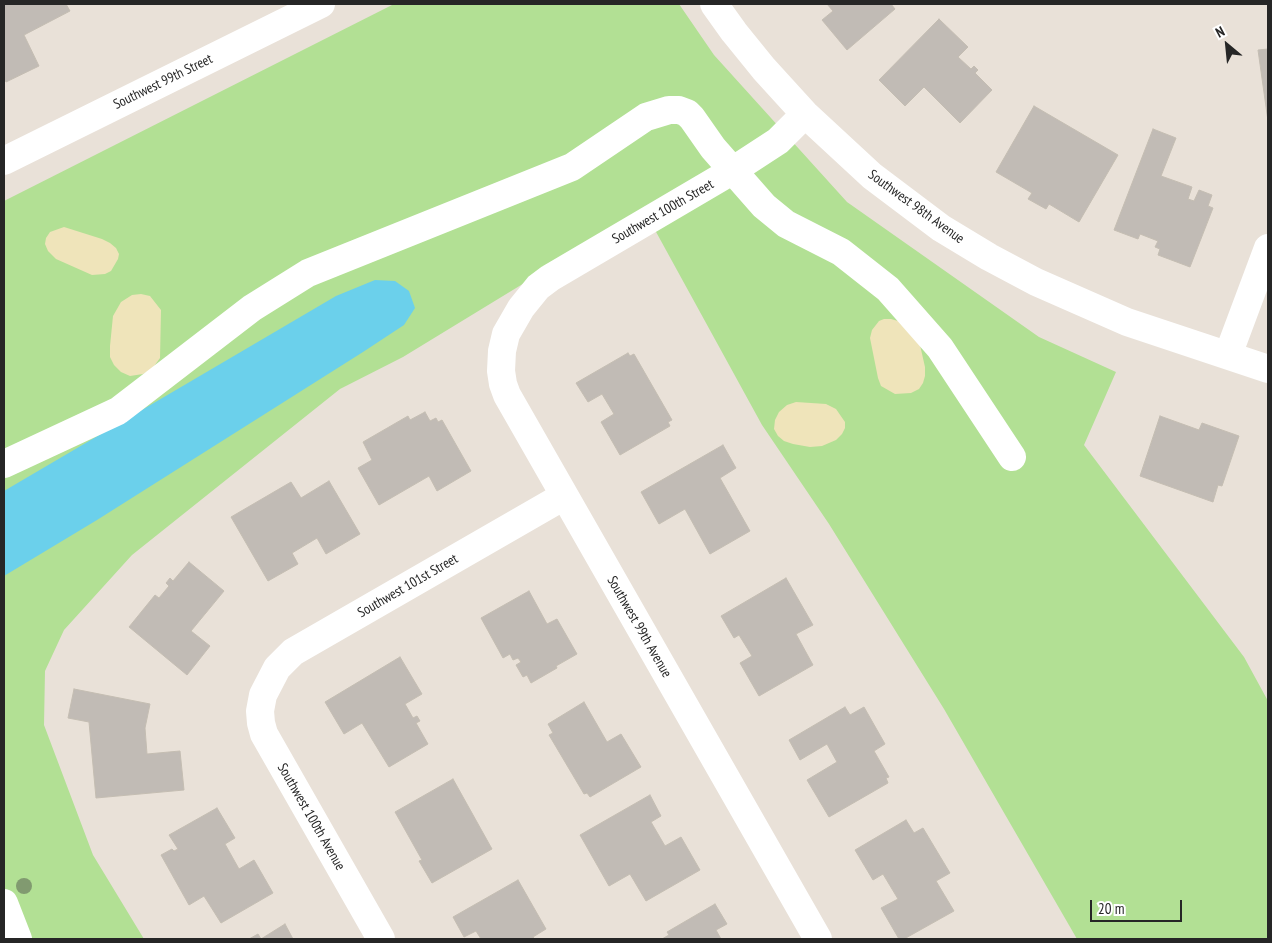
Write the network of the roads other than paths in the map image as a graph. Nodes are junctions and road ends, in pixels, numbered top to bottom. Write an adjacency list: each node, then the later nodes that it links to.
1 (321, 4): 4 (street, Southwest 99th Street)
2 (714, 4): 3 (street, Southwest 98th Avenue)
3 (804, 114): 5 (street, Southwest 100th Street); 8 (street, Southwest 98th Avenue)
4 (4, 161)
5 (732, 171): 7 (street, Southwest 100th Street); 10 (street); 11 (street)
6 (1268, 248): 8 (street)
7 (521, 308): 12 (street, Southwest 99th Avenue)
8 (1228, 355): 9 (street, Southwest 98th Avenue)
9 (1268, 369)
10 (1012, 457)
11 (4, 464)
12 (564, 496): 13 (street, Southwest 101st Street); 17 (street, Southwest 99th Avenue)
13 (265, 690): 16 (street, Southwest 100th Avenue)
14 (4, 903): 15 (street)
15 (18, 939)
16 (381, 939)
17 (818, 939)

